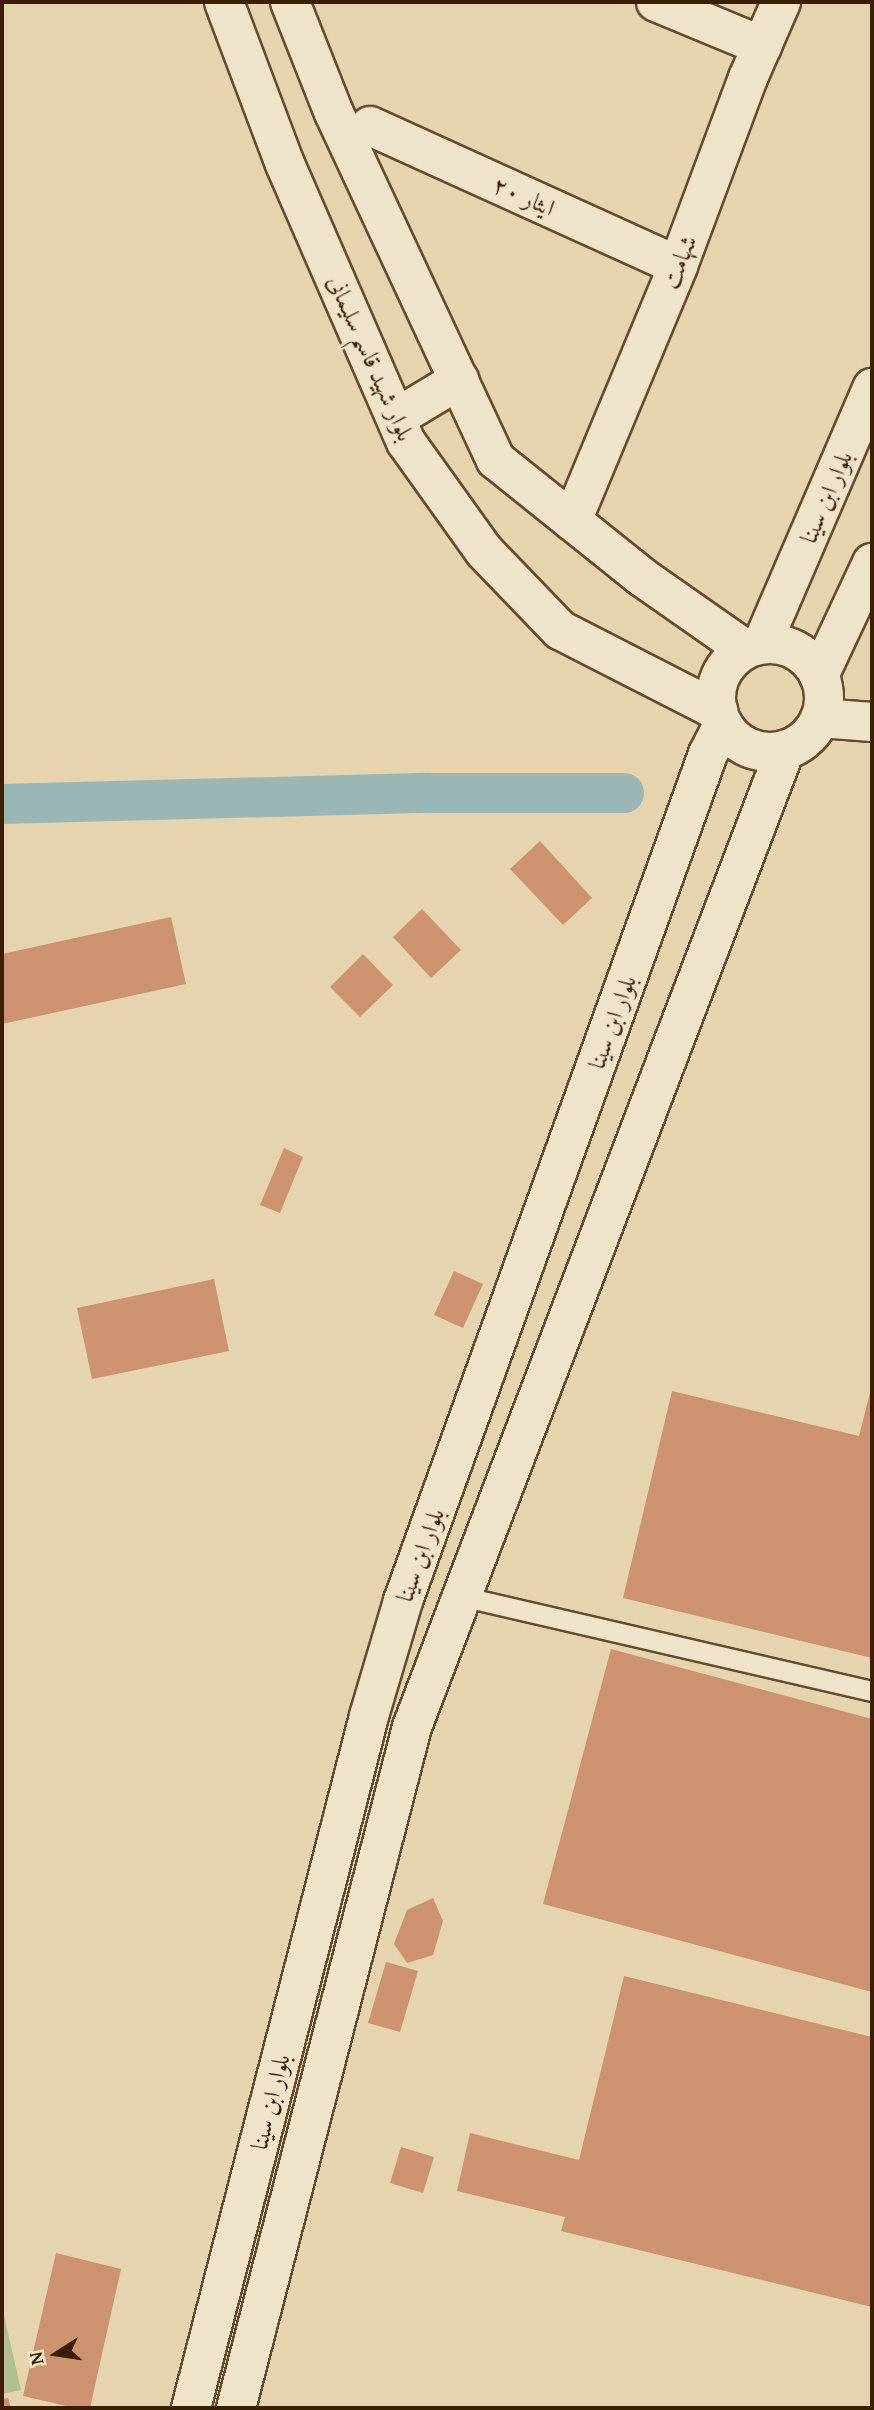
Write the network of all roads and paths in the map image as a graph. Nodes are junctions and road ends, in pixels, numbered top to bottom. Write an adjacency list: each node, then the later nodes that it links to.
1 (223, 2): 10 (street, بلوار شهید قاسم سلیمانی)
2 (290, 2): 8 (street)
3 (656, 2): 5 (street)
4 (781, 2): 5 (street, شهامت)
5 (762, 46): 7 (street, شهامت)
6 (370, 126): 7 (street, ایثار ۲۰)
7 (678, 266): 11 (street, شهامت)
8 (459, 380): 10 (street); 11 (street)
9 (872, 388): 13 (street, بلوار ابن سینا)
10 (396, 418): 15 (street, بلوار شهید قاسم سلیمانی)
11 (572, 521): 13 (street)
12 (872, 563): 14 (street)
13 (754, 647): 14 (street); 15 (street)
14 (819, 676): 16 (street)
15 (720, 718): 18 (street); 21 (street, بلوار ابن سینا)
16 (820, 718): 17 (street); 18 (street)
17 (872, 722)
18 (785, 750): 19 (street, بلوار ابن سینا)
19 (460, 1596): 20 (lane); 22 (street, بلوار ابن سینا)
20 (872, 1691)
21 (191, 2408)
22 (236, 2408)

